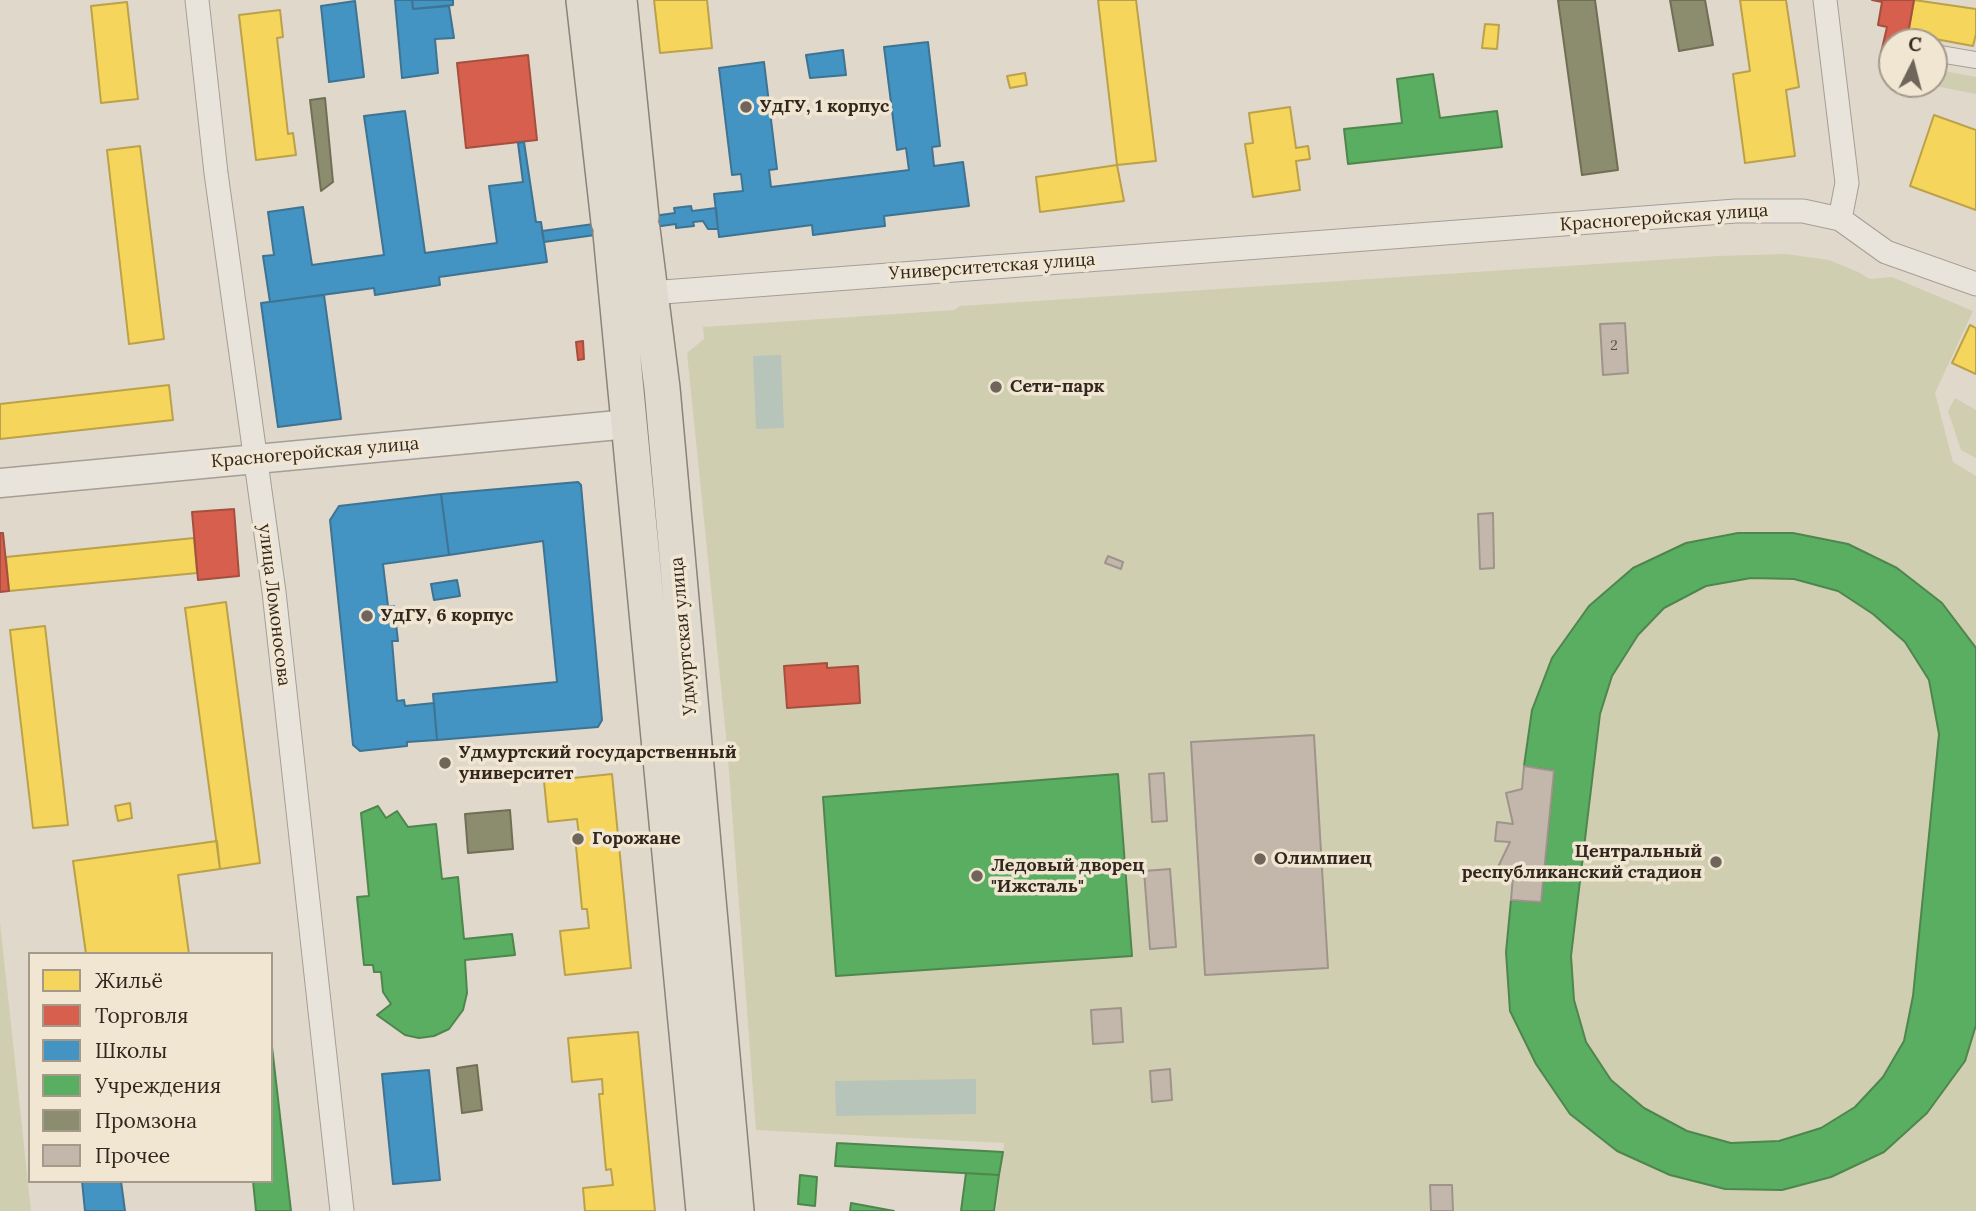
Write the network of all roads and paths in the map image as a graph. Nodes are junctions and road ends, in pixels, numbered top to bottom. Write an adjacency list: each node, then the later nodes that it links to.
1 (197, 0): 13 (street, улица Ломоносова)
2 (584, 0): 8 (main road, Удмуртская улица)
3 (619, 0): 8 (main road, Удмуртская улица)
4 (1825, 0): 7 (street)
5 (1948, 55): 6 (street)
6 (1976, 60)
7 (1840, 219): 9 (street, Красногеройская улица); 10 (street, Красногеройская улица)
8 (626, 225): 11 (main road, Удмуртская улица); 12 (main road, Удмуртская улица)
9 (1335, 242): 11 (street, Университетская улица)
10 (1976, 284)
11 (650, 293): 15 (main road, Удмуртская улица)
12 (629, 424): 13 (street, Красногеройская улица); 15 (main road, Удмуртская улица)
13 (256, 457): 14 (street, Красногеройская улица); 16 (street, улица Ломоносова)
14 (0, 482)
15 (696, 956): 17 (main road, Удмуртская улица); 18 (main road, Удмуртская улица)
16 (342, 1211)
17 (704, 1211)
18 (736, 1211)

